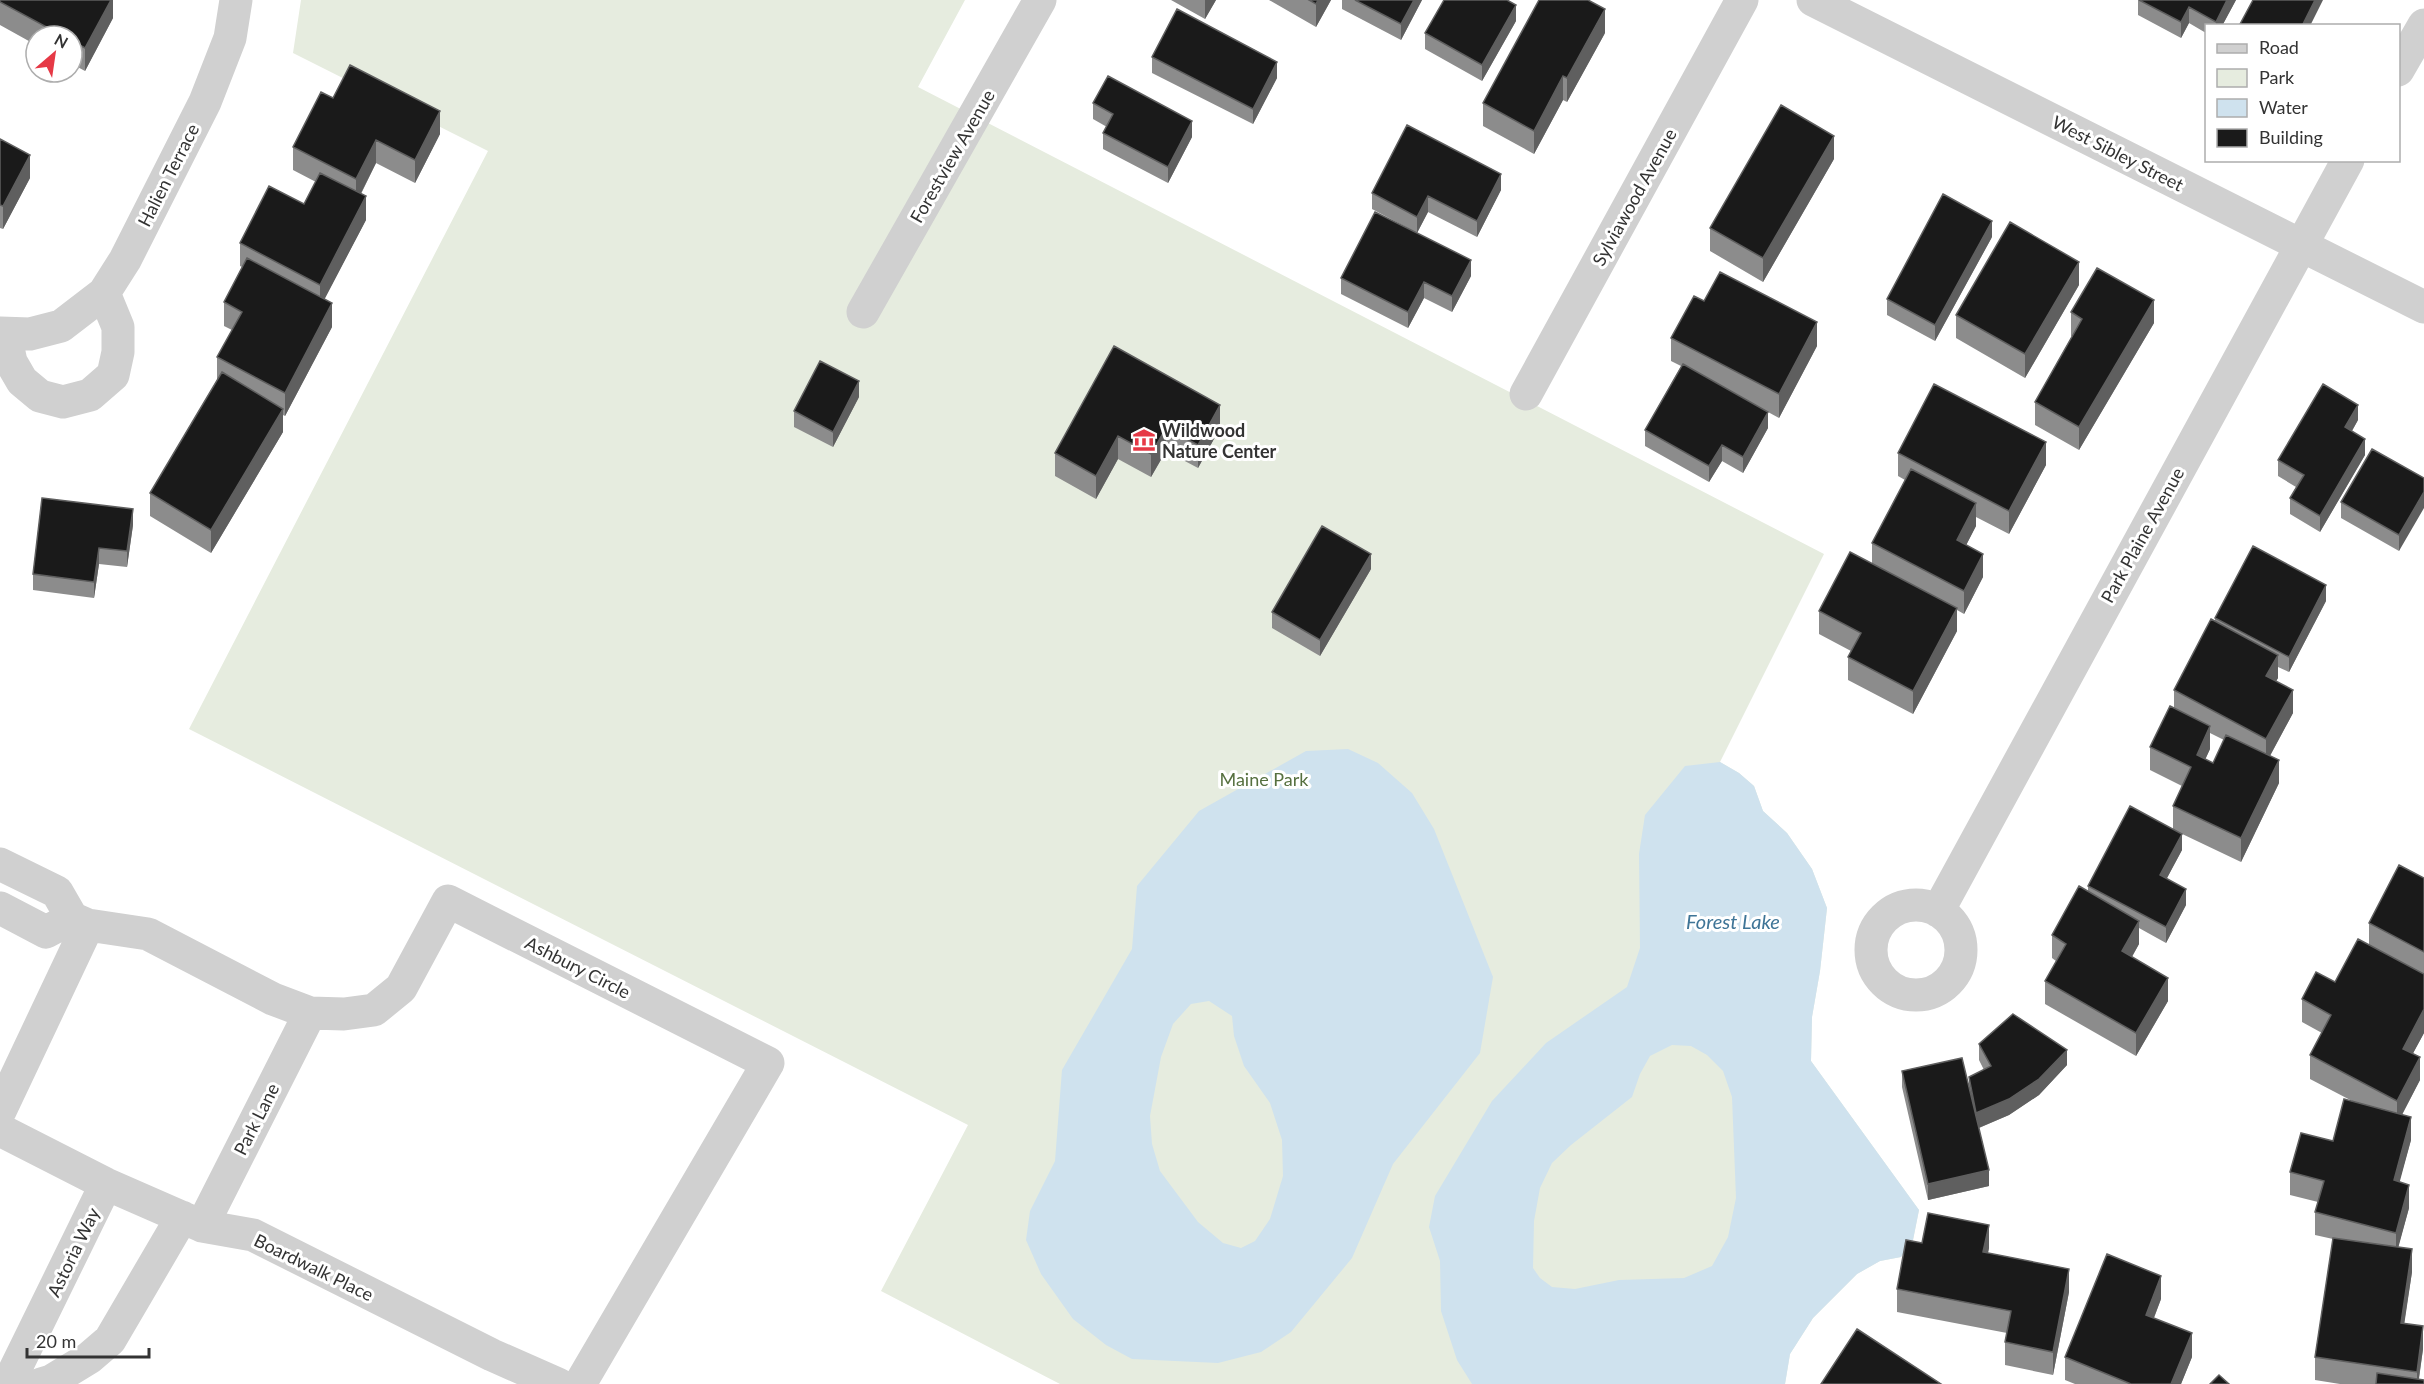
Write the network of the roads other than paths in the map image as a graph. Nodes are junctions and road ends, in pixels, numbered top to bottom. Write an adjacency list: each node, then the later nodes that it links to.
1 (236, 0): 9 (street, Halien Terrace)
2 (1040, 0): 11 (street, Forestview Avenue)
3 (1742, 0): 13 (street, Sylviawood Avenue)
4 (1813, 0): 8 (street, West Sibley Street)
5 (2424, 25): 6 (street)
6 (2400, 67)
7 (2347, 162): 8 (street, Park Plaine Avenue)
8 (2301, 245): 10 (street, West Sibley Street); 16 (street, Park Plaine Avenue)
9 (104, 293): 12 (street, Halien Terrace); 12 (street)
10 (2424, 307)
11 (863, 312)
12 (2, 334)
13 (1526, 394)
14 (0, 864): 17 (street)
15 (0, 908): 17 (street)
16 (1938, 911)
17 (80, 922): 18 (street, Ashbury Circle); 19 (street)
18 (310, 1013): 22 (street, Park Lane); 26 (street, Ashbury Circle)
19 (0, 1111)
20 (0, 1130): 21 (street, Boardwalk Place)
21 (106, 1184): 22 (street, Boardwalk Place); 23 (street, Astoria Way)
22 (192, 1222): 24 (street, Park Lane); 25 (street, Boardwalk Place)
23 (8, 1384)
24 (41, 1384)
25 (558, 1384)
26 (580, 1384)

